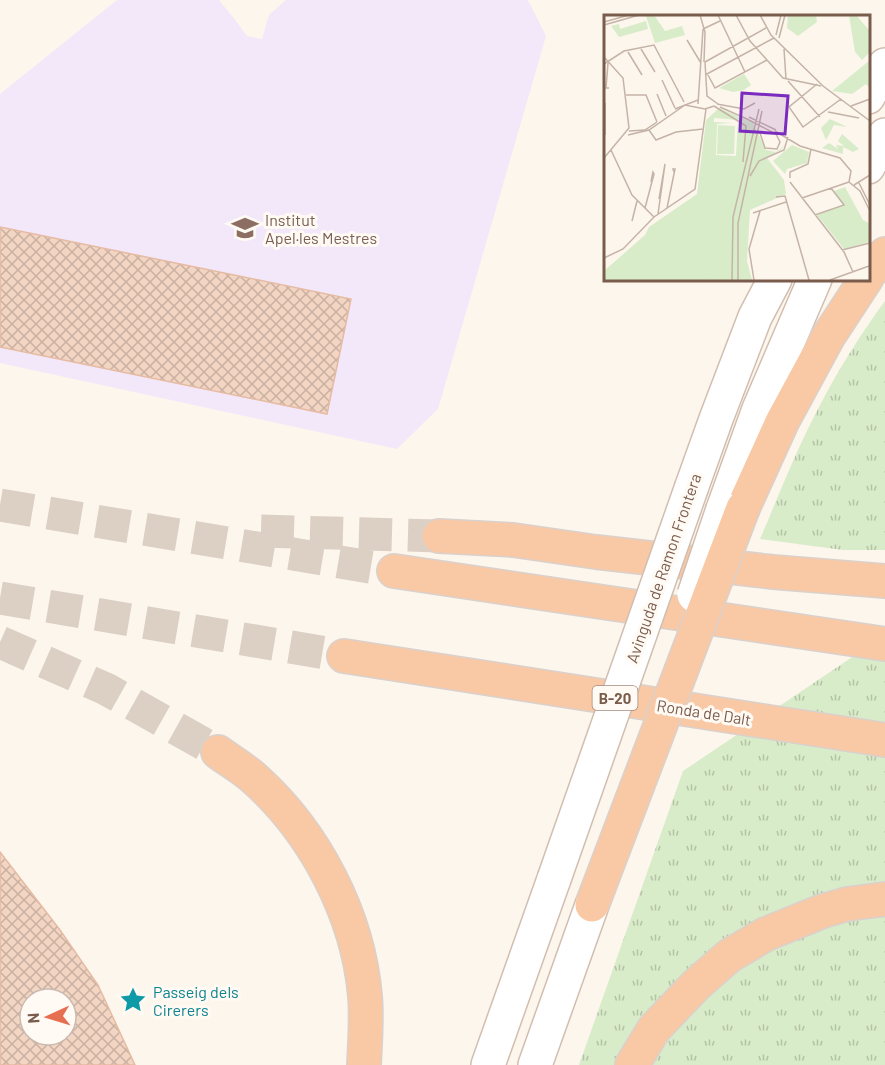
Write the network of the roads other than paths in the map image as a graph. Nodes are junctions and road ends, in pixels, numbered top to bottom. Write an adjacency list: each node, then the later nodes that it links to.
1 (885, 65): 2 (street)
2 (870, 93)
3 (885, 135): 4 (street)
4 (870, 163)
5 (885, 254): 6 (highway)
6 (870, 273)
7 (774, 280): 21 (street, Avinguda de Ramon Frontera, bridge)
8 (815, 280): 10 (street)
9 (865, 280): 10 (highway)
10 (733, 509): 19 (highway, bridge)
11 (439, 536): 13 (highway)
12 (394, 571): 14 (highway)
13 (885, 581)
14 (885, 644)
15 (344, 656): 16 (highway, Ronda de Dalt / B-20)
16 (885, 740)
17 (218, 752): 20 (highway)
18 (885, 899): 23 (highway)
19 (592, 905): 22 (street)
20 (364, 1065)
21 (488, 1065)
22 (535, 1065)
23 (632, 1065)

